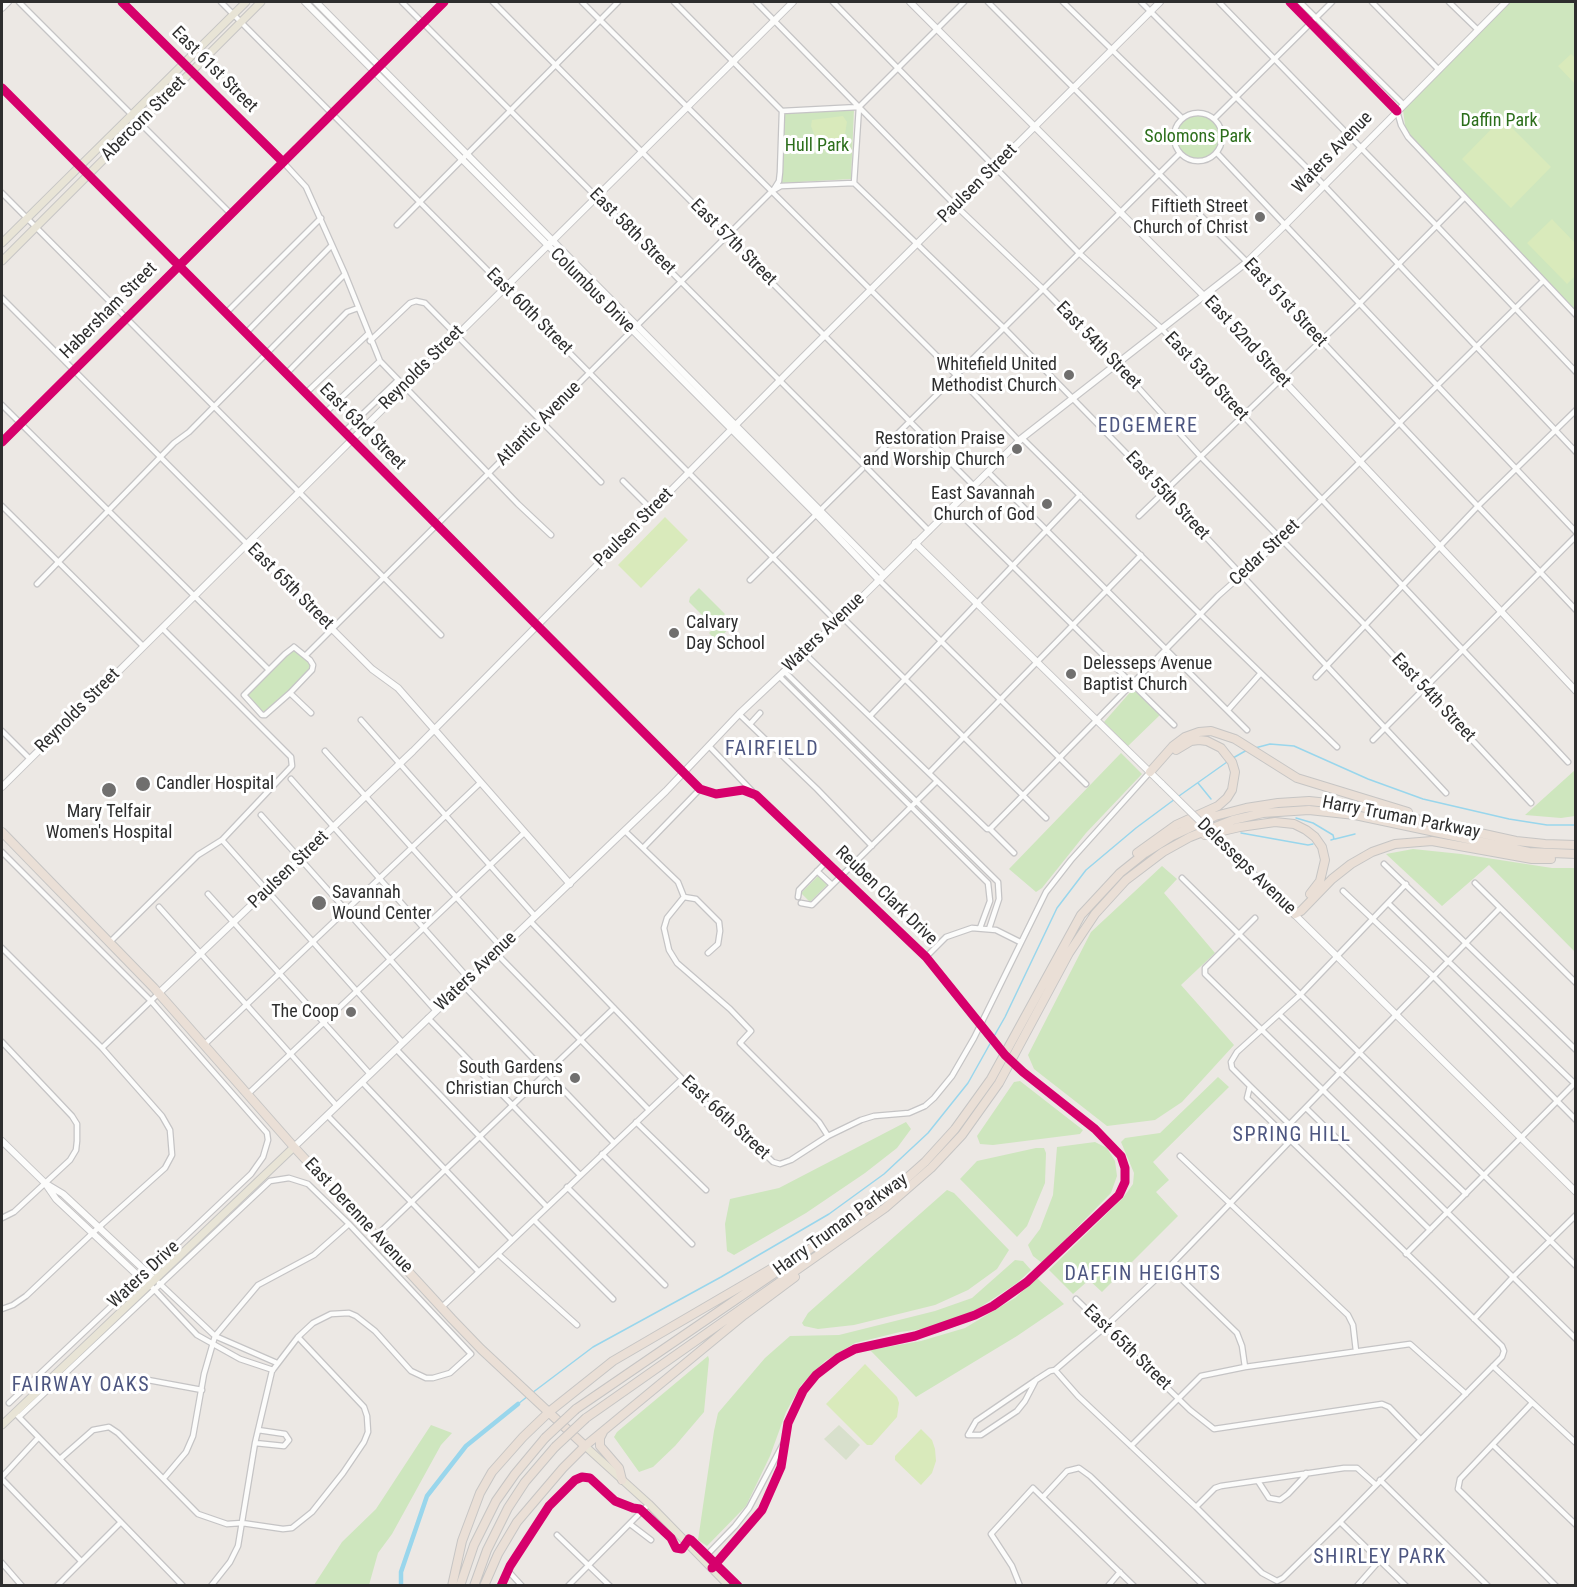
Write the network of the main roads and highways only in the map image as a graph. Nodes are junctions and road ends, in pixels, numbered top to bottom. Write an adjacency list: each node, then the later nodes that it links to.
1 (246, 2): 3 (main road, Abercorn Street)
2 (261, 2): 5 (main road, Abercorn Street)
3 (139, 106): 4 (main road, Abercorn Street); 5 (main road)
4 (131, 114): 6 (main road); 7 (main road, Abercorn Street)
5 (140, 123): 6 (main road, Abercorn Street)
6 (128, 135): 8 (main road, Abercorn Street)
7 (2, 243)
8 (2, 261)
9 (2, 831): 15 (highway, East Derenne Avenue)
10 (1474, 832): 11 (highway, Harry Truman Parkway); 14 (highway, Harry Truman Parkway); 14 (highway)
11 (1575, 845)
12 (1163, 852): 13 (highway, Harry Truman Parkway); 13 (highway); 16 (highway, Harry Truman Parkway)
13 (1575, 856)
14 (1081, 915): 17 (highway, Harry Truman Parkway)
15 (294, 1147): 18 (main road, Waters Avenue); 19 (highway, East Derenne Avenue)
16 (920, 1179): 21 (highway); 26 (highway, Harry Truman Parkway, bridge)
17 (833, 1233): 19 (highway); 25 (highway, Harry Truman Parkway, bridge)
18 (157, 1281): 20 (main road, Waters Drive)
19 (549, 1412): 22 (highway, East Derenne Avenue); 24 (highway)
20 (2, 1425)
21 (604, 1430): 22 (highway); 23 (highway)
22 (585, 1446): 23 (main road, East Derenne Avenue); 27 (highway)
23 (622, 1480): 28 (main road, East Derenne Avenue)
24 (452, 1586)
25 (460, 1586)
26 (474, 1586)
27 (484, 1586)
28 (729, 1586)

